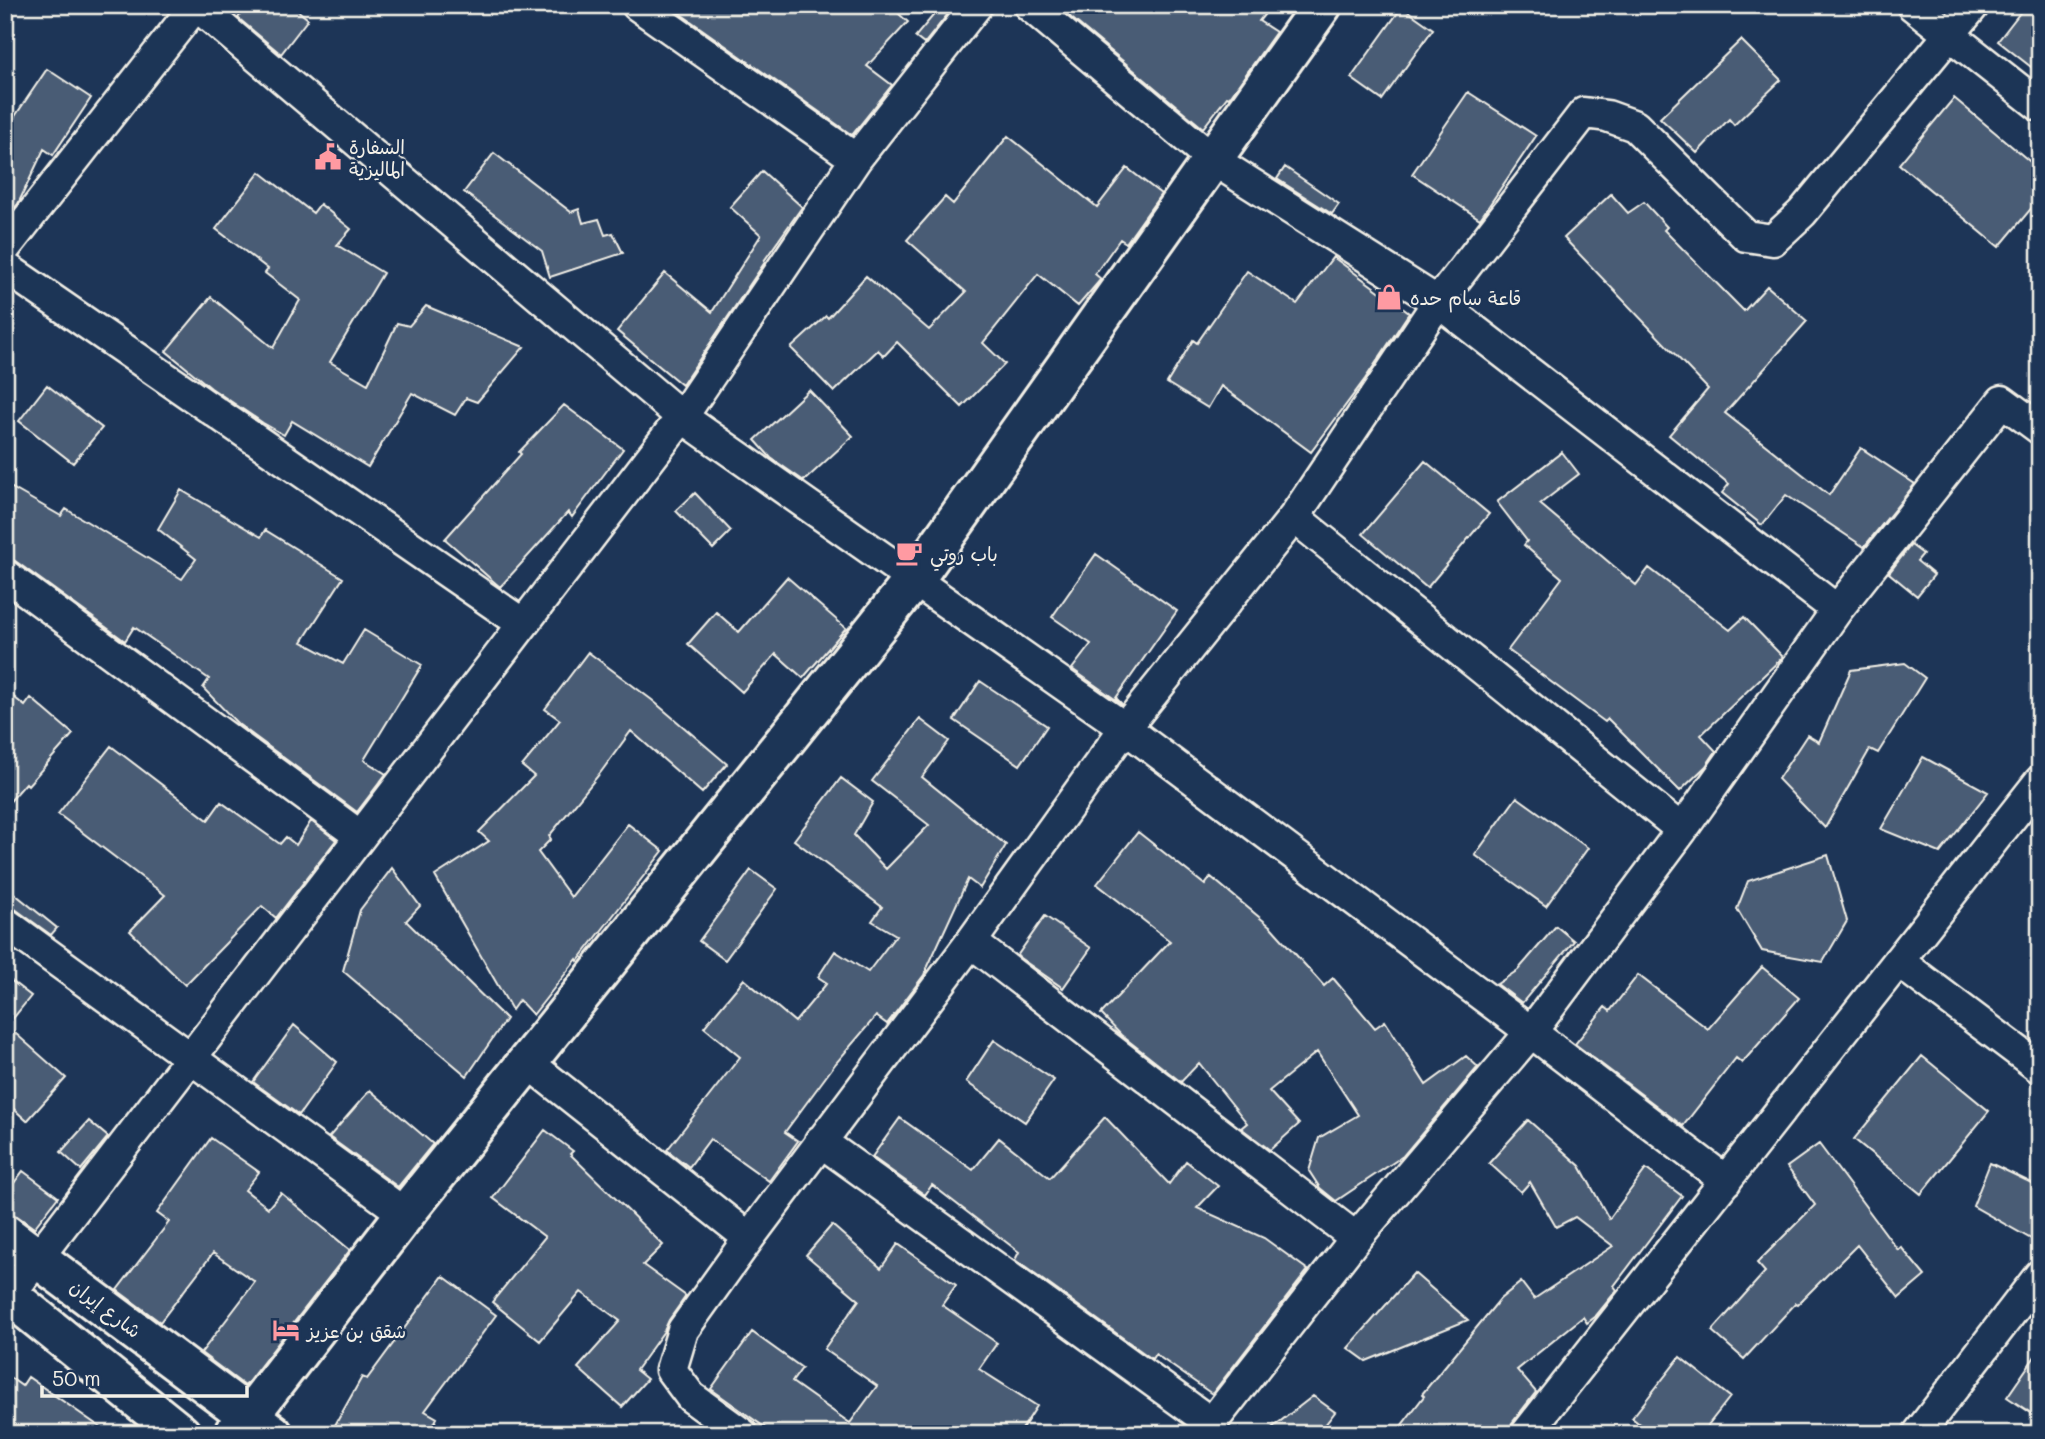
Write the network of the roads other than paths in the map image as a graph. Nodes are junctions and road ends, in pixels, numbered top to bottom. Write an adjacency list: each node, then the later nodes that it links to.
1 (196, 5): 12 (street); 15 (street)
2 (637, 5): 10 (street)
3 (977, 5): 10 (street)
4 (1029, 5): 11 (street)
5 (1322, 5): 11 (street)
6 (1912, 5): 8 (street)
7 (1974, 5): 8 (street)
8 (1950, 35): 9 (street); 14 (street)
9 (2040, 106)
10 (856, 159): 15 (street)
11 (1212, 159): 14 (street); 19 (street)
12 (5, 248)
13 (5, 267): 21 (street)
14 (1438, 302): 17 (street); 20 (street)
15 (682, 417): 19 (street); 21 (street)
16 (2040, 429): 20 (street)
17 (1294, 517): 22 (street); 24 (street)
18 (5, 575): 25 (street)
19 (914, 580): 22 (street); 31 (street)
20 (1837, 610): 24 (street)
21 (523, 624): 25 (street)
22 (1125, 728): 27 (street); 29 (street)
23 (2040, 781): 28 (street)
24 (1682, 830): 29 (street)
25 (360, 836): 30 (street)
26 (5, 923): 30 (street)
27 (971, 942): 33 (street); 38 (street)
28 (1898, 961): 32 (street); 34 (street)
29 (1531, 1032): 34 (street); 38 (street)
30 (189, 1059): 35 (street); 39 (street)
31 (527, 1062): 35 (street); 37 (street)
32 (2040, 1068)
33 (820, 1141): 37 (street); 43 (street)
34 (1726, 1181): 46 (street)
35 (405, 1214): 42 (street)
36 (5, 1234): 39 (street, شارع إيران)
37 (749, 1238): 45 (street)
38 (1356, 1238): 43 (street)
39 (37, 1256): 41 (street); 42 (street, شارع إيران)
40 (2040, 1275): 47 (street)
41 (7, 1294): 44 (street)
42 (252, 1428)
43 (1207, 1428)
44 (181, 1434)
45 (742, 1434)
46 (1526, 1434)
47 (1918, 1434)

